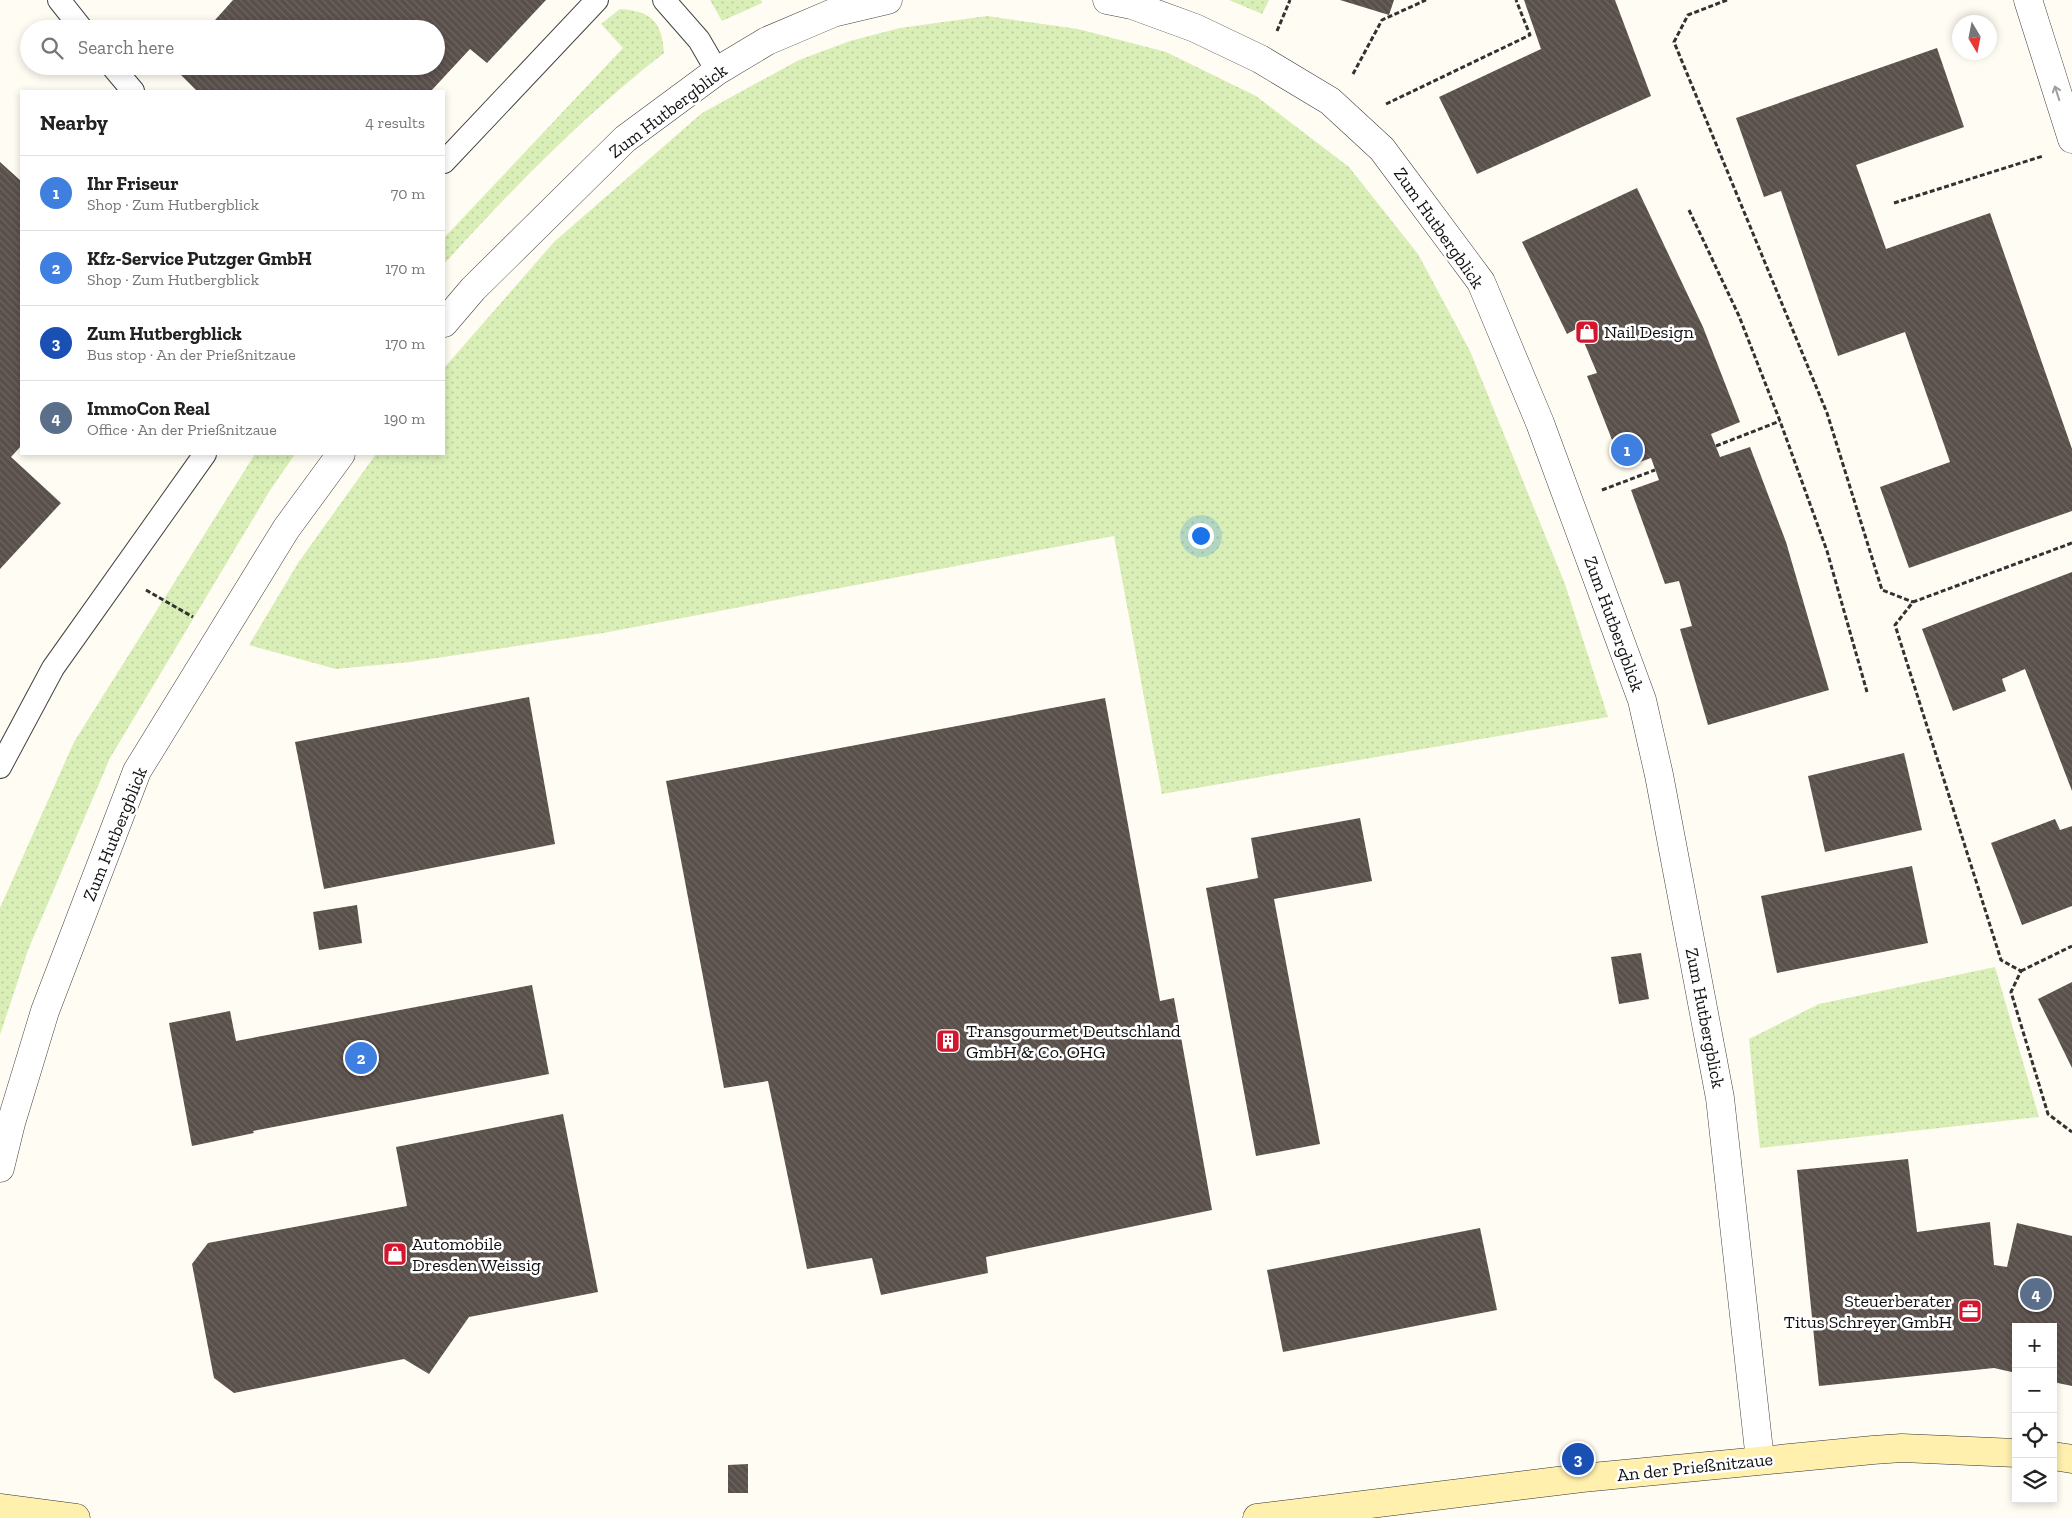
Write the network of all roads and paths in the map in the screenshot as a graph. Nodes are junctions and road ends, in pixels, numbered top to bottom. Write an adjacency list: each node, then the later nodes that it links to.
1 (59, 0): 10 (lane)
2 (597, 0): 18 (lane)
3 (664, 0): 11 (lane)
4 (888, 0): 11 (street, Zum Hutbergblick)
5 (1107, 0): 40 (street, Zum Hutbergblick)
6 (1426, 0): 13 (path)
7 (1516, 0): 15 (path)
8 (1727, 0): 30 (path)
9 (2028, 0): 16 (street, one-way to 9)
10 (75, 20)
11 (717, 71): 21 (street, Zum Hutbergblick)
12 (120, 75): 14 (lane)
13 (1352, 76)
14 (132, 90)
15 (1381, 106)
16 (2072, 140)
17 (2044, 156): 19 (path)
18 (445, 161)
19 (1894, 203)
20 (1689, 210): 22 (path)
21 (445, 322)
22 (1780, 422): 23 (path); 32 (path)
23 (1716, 446)
24 (204, 455): 33 (lane)
25 (340, 455): 37 (street, Zum Hutbergblick)
26 (1655, 470): 27 (path)
27 (1598, 492)
28 (2072, 544): 30 (path)
29 (168, 602): 31 (path)
30 (1913, 602): 35 (path)
31 (186, 613)
32 (1867, 692)
33 (0, 767)
34 (2072, 946): 35 (path)
35 (2021, 971): 36 (path)
36 (2072, 1132)
37 (0, 1168)
38 (2012, 1453): 40 (street, An der Prießnitzaue)
39 (2057, 1457): 41 (street)
40 (1760, 1460): 44 (street, An der Prießnitzaue)
41 (2072, 1460)
42 (0, 1508): 43 (street)
43 (76, 1518)
44 (1257, 1518)

